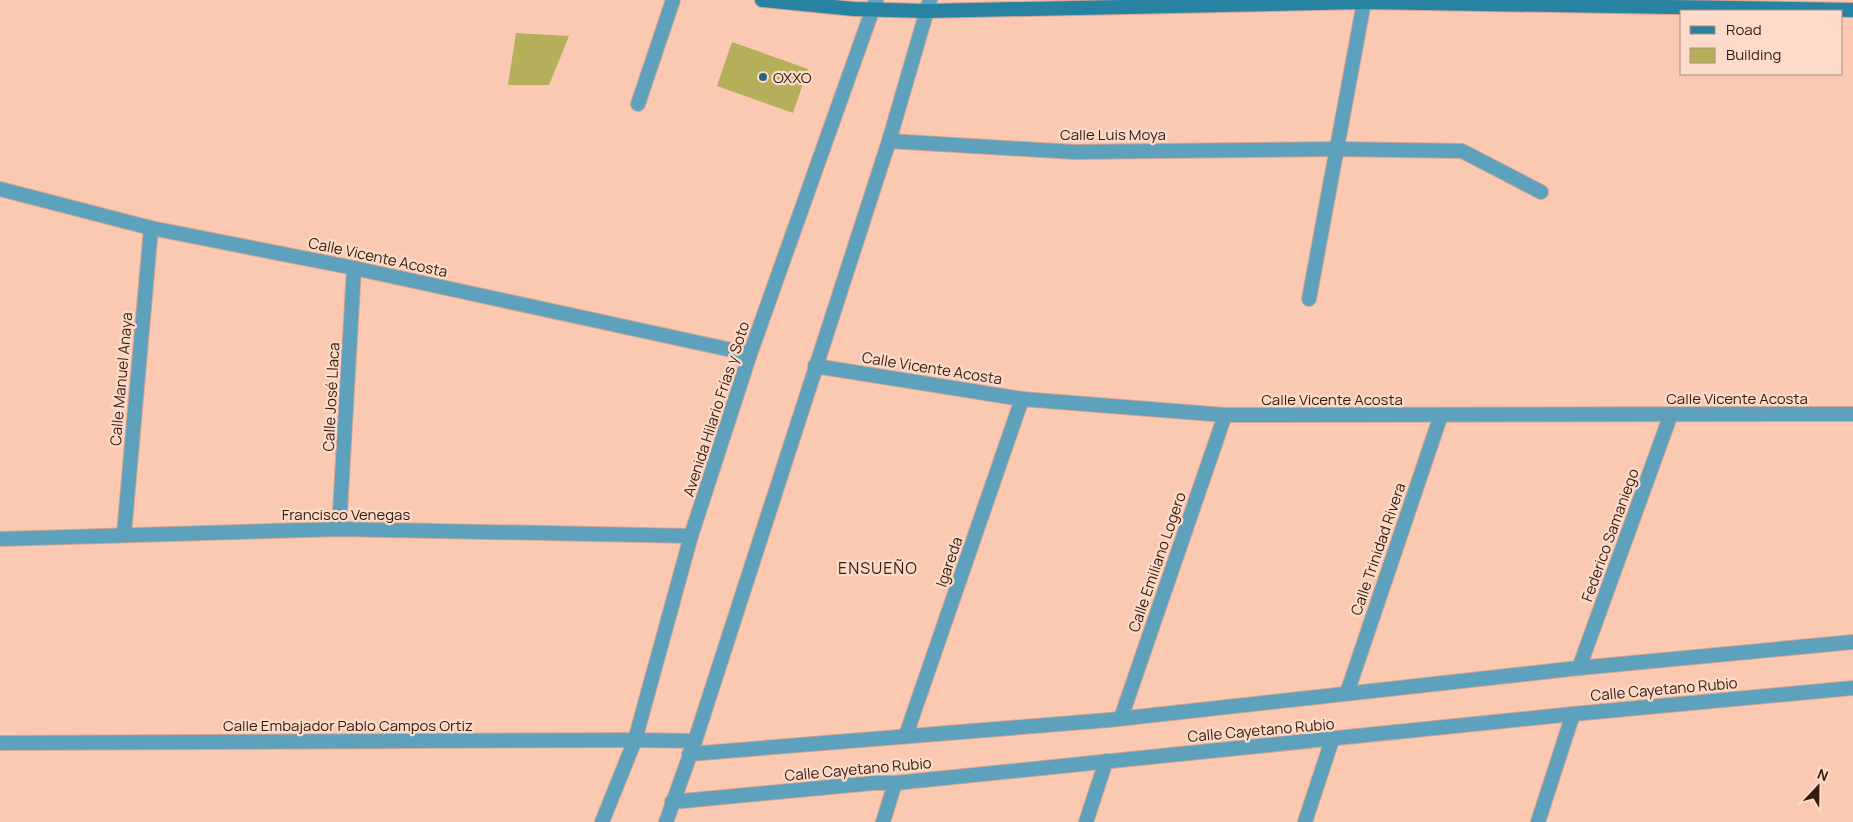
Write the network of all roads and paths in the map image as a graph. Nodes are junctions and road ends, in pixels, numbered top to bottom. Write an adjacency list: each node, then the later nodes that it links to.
1 (673, 0): 9 (street)
2 (762, 0): 6 (main road)
3 (1364, 2): 4 (main road); 5 (main road); 11 (street)
4 (1024, 4): 7 (main road)
5 (1834, 4): 8 (main road)
6 (874, 5): 7 (main road); 17 (street, Avenida Hilario Frías y Soto)
7 (928, 5): 10 (street)
8 (1853, 10)
9 (638, 104)
10 (889, 141): 11 (street, Calle Luis Moya); 18 (street)
11 (1337, 149): 13 (street, Calle Luis Moya); 16 (street)
12 (0, 190): 14 (street, Calle Vicente Acosta)
13 (1542, 192)
14 (151, 228): 15 (street, Calle Vicente Acosta); 25 (street, Calle Manuel Anaya)
15 (354, 268): 17 (street, Calle Vicente Acosta); 24 (street, Calle José Llaca)
16 (1309, 299)
17 (750, 354): 26 (street, Avenida Hilario Frías y Soto)
18 (815, 366): 19 (street, Calle Vicente Acosta); 37 (street)
19 (1022, 399): 22 (street, Calle Vicente Acosta); 34 (street, Igareda)
20 (1671, 414): 21 (street, Calle Vicente Acosta); 23 (street, Calle Vicente Acosta); 29 (street, Federico Samaniego)
21 (1853, 414)
22 (1224, 415): 23 (street, Calle Vicente Acosta); 33 (street, Calle Emiliano Logero)
23 (1441, 415): 31 (street, Calle Trinidad Rivera)
24 (339, 529): 25 (street, Francisco Venegas); 26 (street, Francisco Venegas)
25 (124, 534): 27 (street, Francisco Venegas)
26 (691, 536): 35 (street, Avenida Hilario Frías y Soto)
27 (0, 539)
28 (1853, 642): 29 (street, Calle Cayetano Rubio)
29 (1579, 668): 31 (street, Calle Cayetano Rubio)
30 (1853, 688): 32 (street, Calle Cayetano Rubio)
31 (1347, 694): 33 (street, Calle Cayetano Rubio)
32 (1573, 714): 36 (street, Calle Cayetano Rubio); 48 (street)
33 (1121, 718): 34 (street, Calle Cayetano Rubio)
34 (906, 735): 39 (street, Calle Cayetano Rubio)
35 (635, 740): 37 (street, Calle Embajador Pablo Campos Ortiz); 38 (street, Calle Embajador Pablo Campos Ortiz); 43 (street, Avenida Hilario Frías y Soto)
36 (1332, 740): 40 (street, Calle Cayetano Rubio); 47 (street)
37 (696, 741): 39 (street)
38 (0, 743)
39 (689, 754): 42 (street)
40 (1106, 761): 41 (street, Calle Cayetano Rubio); 46 (street)
41 (895, 783): 42 (street, Calle Cayetano Rubio); 45 (street)
42 (672, 802): 44 (street)
43 (602, 822)
44 (666, 822)
45 (883, 822)
46 (1086, 822)
47 (1305, 822)
48 (1538, 822)

